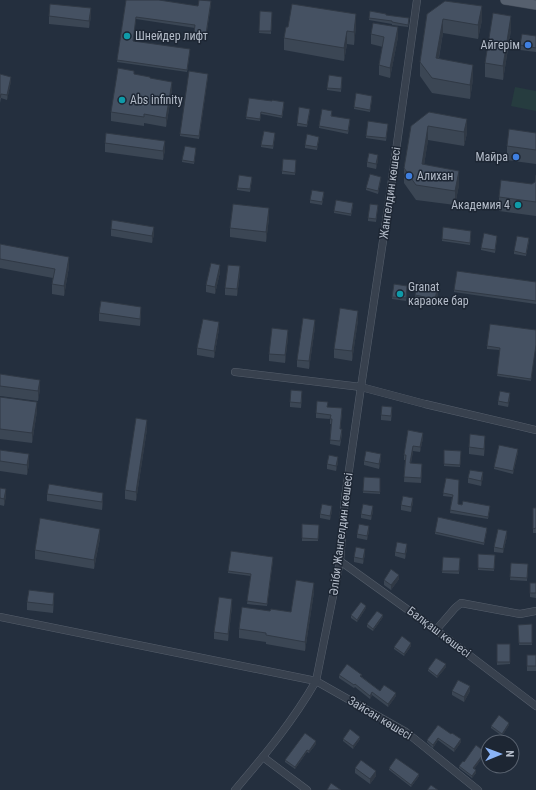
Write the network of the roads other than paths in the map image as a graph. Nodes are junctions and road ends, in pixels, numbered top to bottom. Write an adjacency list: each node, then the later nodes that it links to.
1 (417, 0): 5 (street, Жангелдин көшесі)
2 (505, 0): 3 (main road)
3 (536, 5)
4 (235, 372): 5 (street)
5 (361, 387): 6 (street); 7 (street, Әліби Жангелдин көшесі)
6 (536, 430)
7 (340, 561): 10 (street, Балқаш көшесі); 11 (street, Әліби Жангелдин көшесі)
8 (536, 611): 10 (street)
9 (0, 617): 11 (street, Зайсан көшесі)
10 (436, 630): 12 (street, Балқаш көшесі)
11 (316, 681): 13 (street, Әліби Жангелдин көшесі); 16 (street, Зайсан көшесі)
12 (536, 706)
13 (262, 757): 14 (street, Әліби Жангелдин көшесі); 15 (street)
14 (236, 790)
15 (307, 790)
16 (478, 790)

